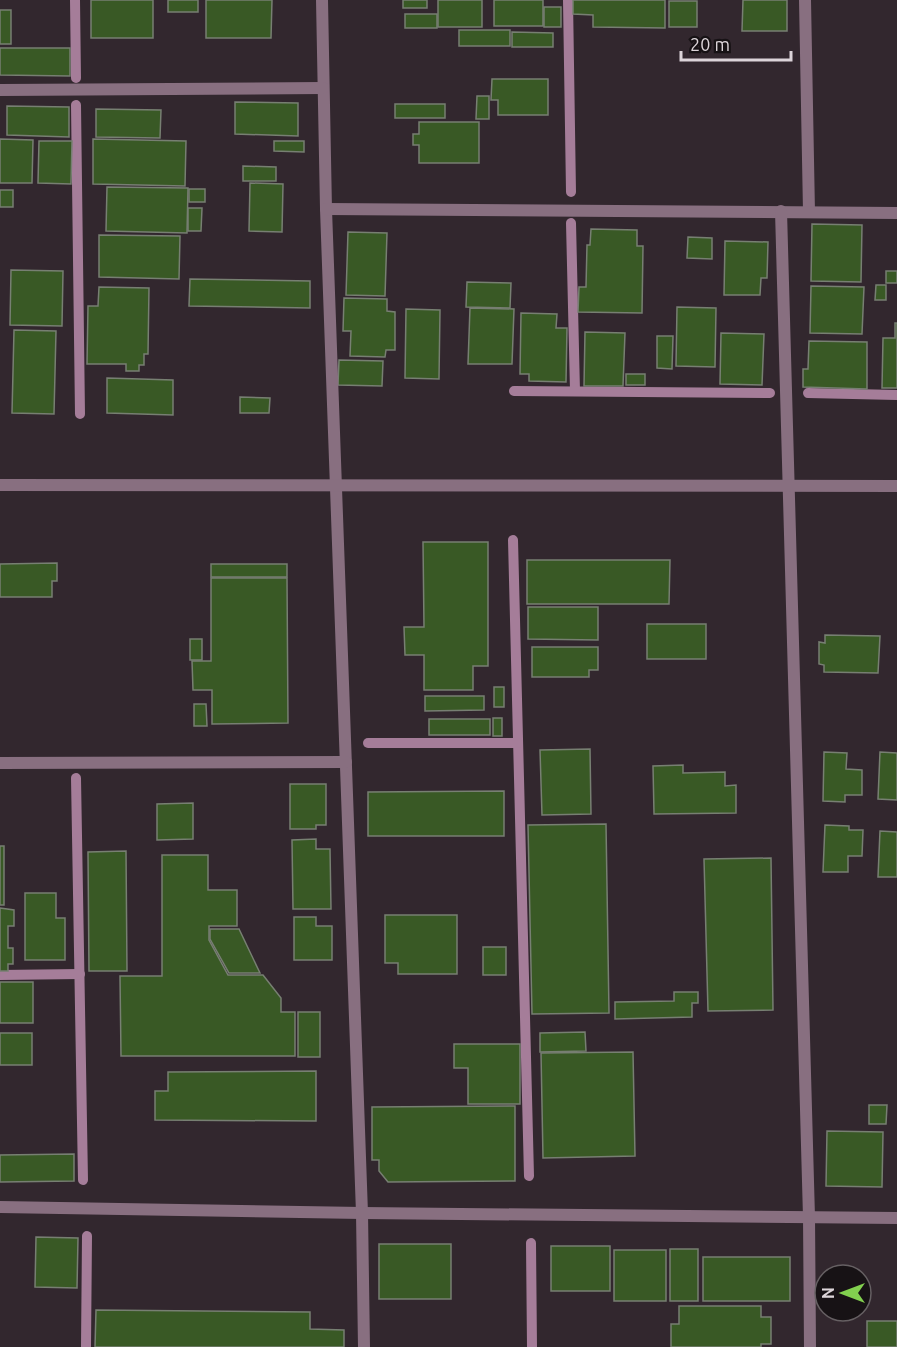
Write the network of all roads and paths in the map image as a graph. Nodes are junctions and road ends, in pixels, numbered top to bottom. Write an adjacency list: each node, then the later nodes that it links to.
1 (322, 0): 3 (street)
2 (805, 0): 7 (street)
3 (323, 88): 4 (street); 5 (street)
4 (0, 90)
5 (326, 209): 6 (street); 10 (street)
6 (781, 212): 7 (street); 11 (street)
7 (809, 212): 8 (street)
8 (897, 213)
9 (0, 484): 10 (street)
10 (335, 485): 11 (street); 13 (street)
11 (789, 486): 12 (street); 17 (street)
12 (897, 486)
13 (346, 762): 14 (street); 16 (street)
14 (0, 763)
15 (0, 1207): 16 (street)
16 (362, 1213): 17 (street); 19 (street)
17 (809, 1216): 18 (street); 20 (street)
18 (897, 1218)
19 (364, 1347)
20 (810, 1347)

